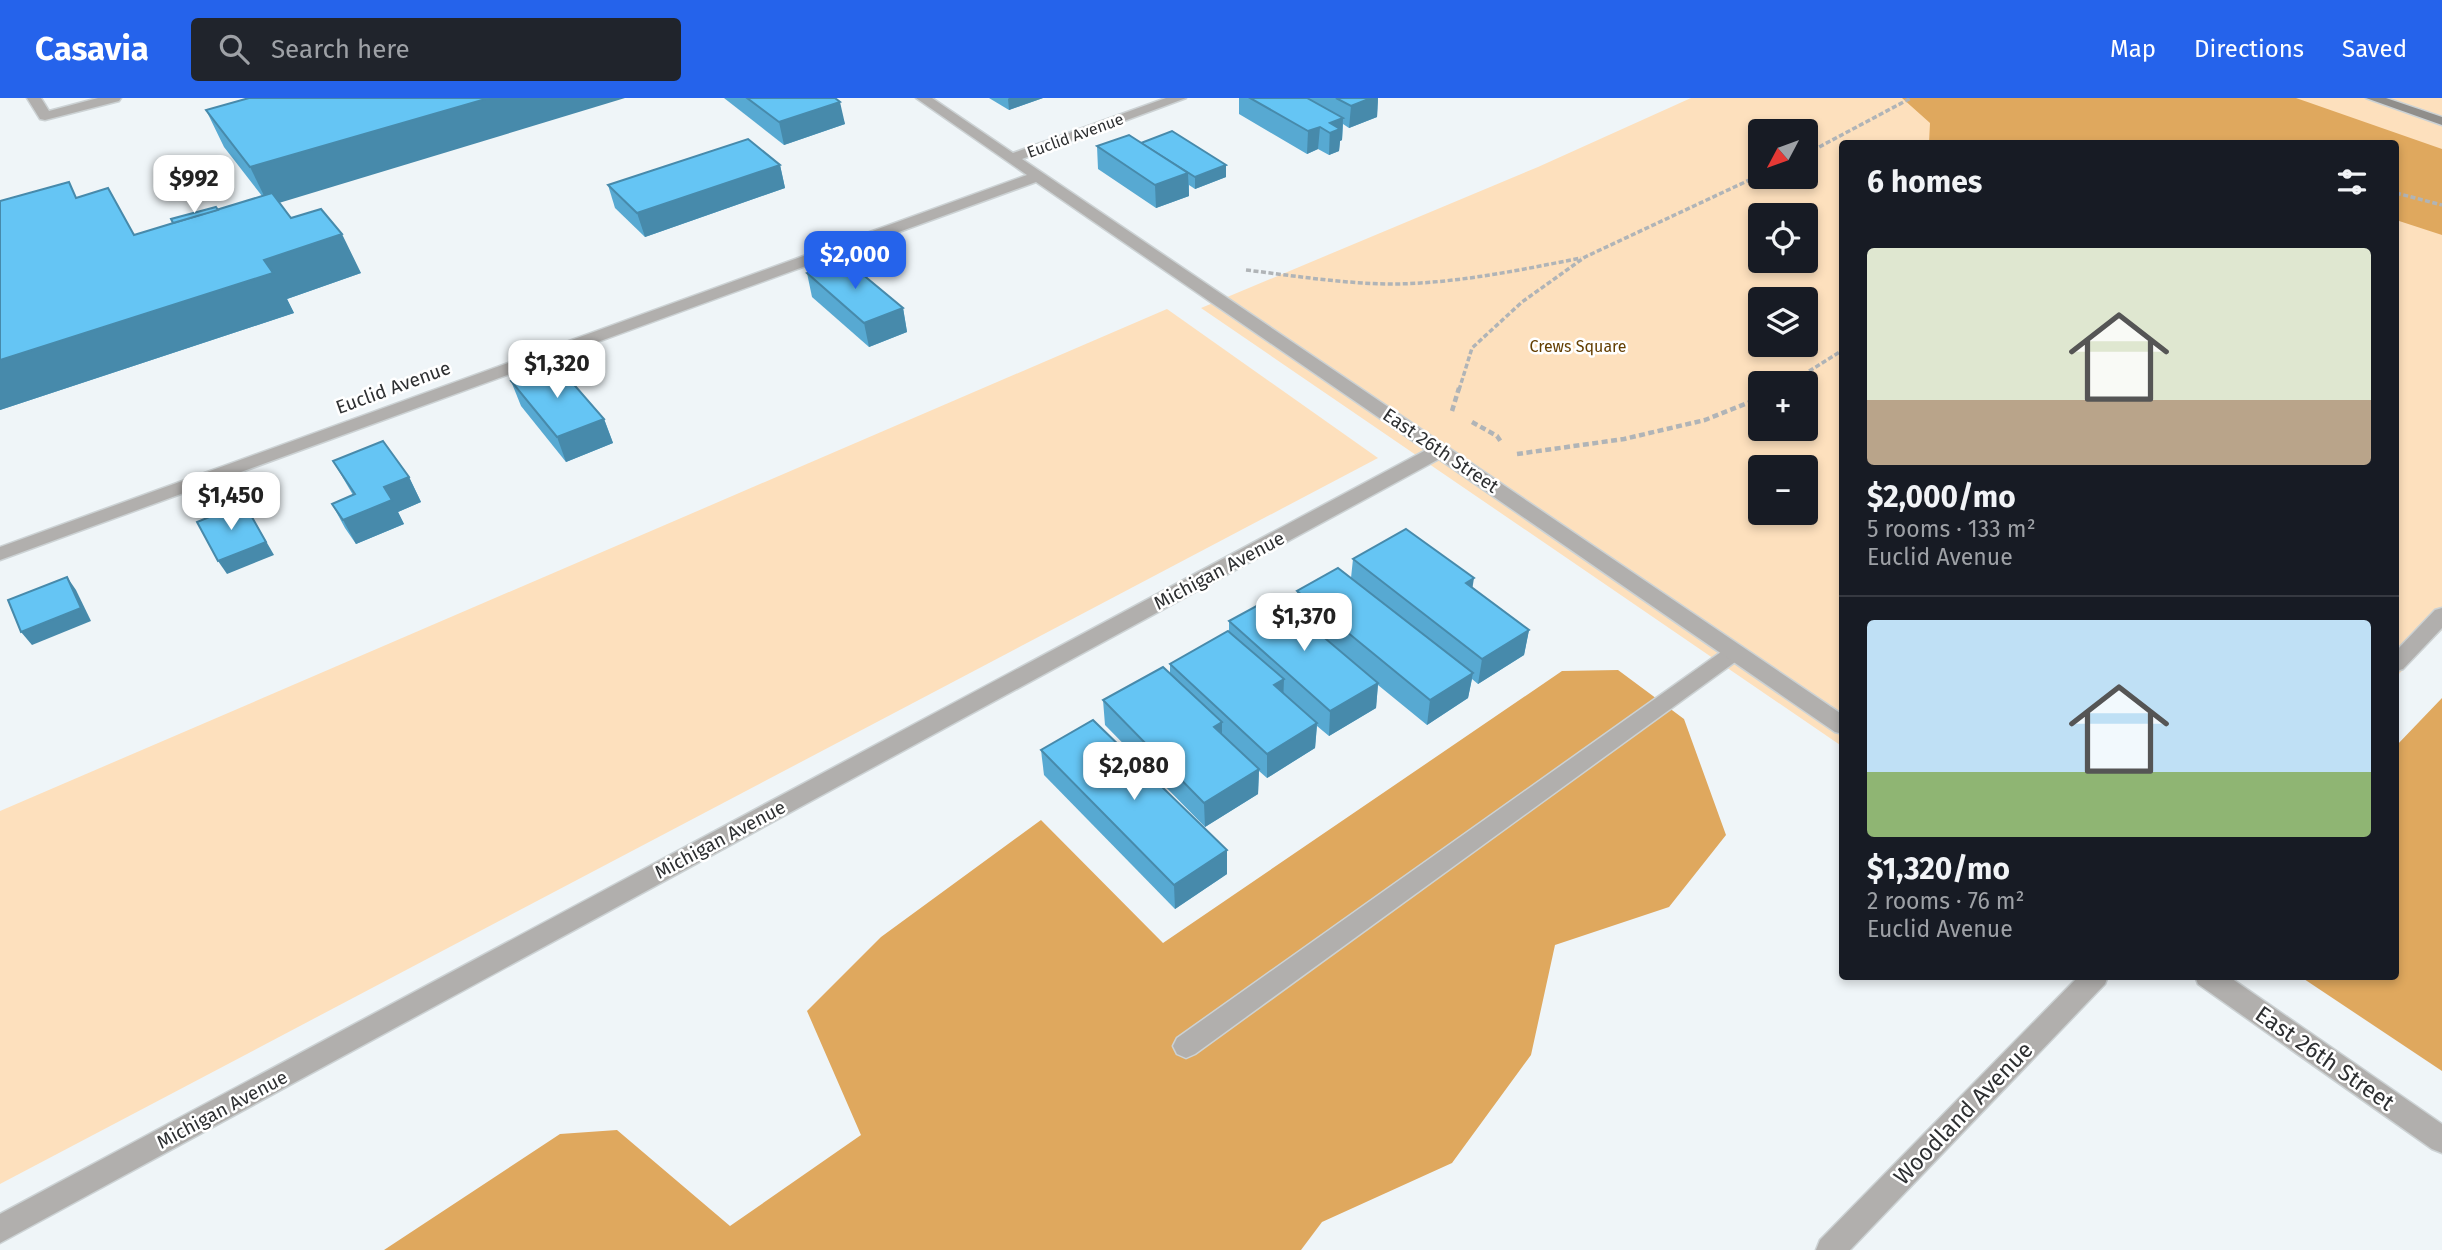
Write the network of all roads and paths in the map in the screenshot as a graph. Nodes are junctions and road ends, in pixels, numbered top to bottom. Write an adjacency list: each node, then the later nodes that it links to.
1 (33, 98): 2 (street)
2 (114, 98)
3 (923, 98): 9 (street)
4 (1179, 98): 9 (street, Euclid Avenue)
5 (1911, 98): 8 (path)
6 (2373, 98): 7 (main road)
7 (2442, 121)
8 (1818, 148)
9 (1011, 158): 10 (street, East 26th Street)
10 (1038, 176): 22 (street, East 26th Street); 24 (street, Euclid Avenue)
11 (1748, 181): 14 (path)
12 (2399, 195): 13 (path)
13 (2442, 205)
14 (1585, 257): 15 (path); 19 (path)
15 (1241, 270)
16 (1839, 353): 17 (path)
17 (1810, 371)
18 (1748, 403): 23 (path)
19 (1451, 415)
20 (1469, 421): 21 (path)
21 (1503, 446)
22 (1441, 450): 26 (street, East 26th Street); 33 (street, Michigan Avenue)
23 (1508, 455)
24 (0, 554)
25 (2442, 615): 27 (street)
26 (1735, 652): 28 (street, East 26th Street); 31 (street)
27 (2399, 661)
28 (1839, 723)
29 (2092, 980): 34 (street, Woodland Avenue)
30 (2213, 980): 32 (street, East 26th Street)
31 (1186, 1046)
32 (2442, 1139)
33 (0, 1229)
34 (1830, 1250)

